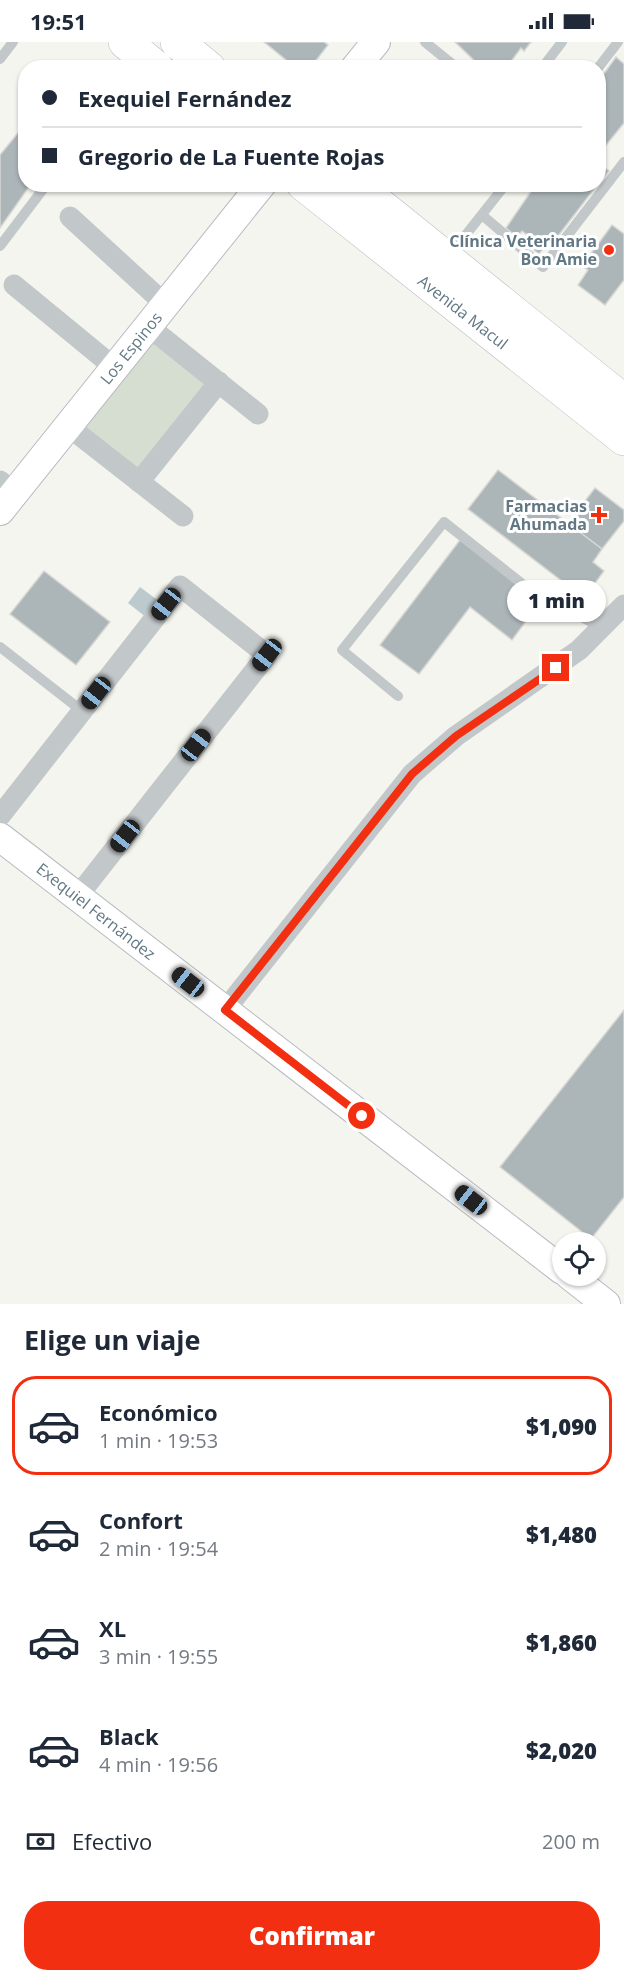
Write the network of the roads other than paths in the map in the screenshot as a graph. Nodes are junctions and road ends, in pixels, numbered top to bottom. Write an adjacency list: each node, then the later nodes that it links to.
1 (13, 42): 7 (lane)
2 (177, 42): 8 (main road)
3 (376, 42): 9 (street)
4 (425, 42): 10 (lane)
5 (562, 42): 11 (lane)
6 (618, 42): 12 (lane)
7 (0, 59)
8 (199, 60)
9 (361, 60)
10 (447, 60)
11 (548, 60)
12 (604, 60)
13 (624, 162): 14 (lane)
14 (606, 185)
15 (41, 192): 23 (lane)
16 (256, 192): 26 (street, Los Espinos)
17 (313, 192): 32 (main road, Avenida Macul)
18 (364, 192): 24 (main road, Avenida Macul)
19 (500, 192): 21 (lane)
20 (601, 192): 21 (lane)
21 (482, 215): 24 (lane)
22 (70, 218): 26 (street)
23 (0, 246)
24 (447, 259): 29 (main road, Avenida Macul)
25 (14, 285): 27 (street)
26 (157, 315): 27 (street, Los Espinos); 28 (street)
27 (115, 368): 31 (street, Los Espinos)
28 (219, 382): 30 (street); 33 (street)
29 (624, 401)
30 (258, 414)
31 (68, 426): 33 (street); 34 (street, Los Espinos)
32 (624, 439)
33 (139, 482): 35 (street)
34 (5, 495)
35 (183, 516)
36 (624, 605): 37 (street)
37 (603, 628): 39 (lane); 44 (street)
38 (0, 647): 40 (lane)
39 (398, 696)
40 (82, 711): 41 (street); 43 (street)
41 (0, 816)
42 (0, 837): 43 (street, Exequiel Fernández)
43 (77, 897): 44 (street, Exequiel Fernández)
44 (225, 1010): 45 (street, Exequiel Fernández)
45 (552, 1262)
46 (583, 1286): 47 (street)
47 (606, 1304)

